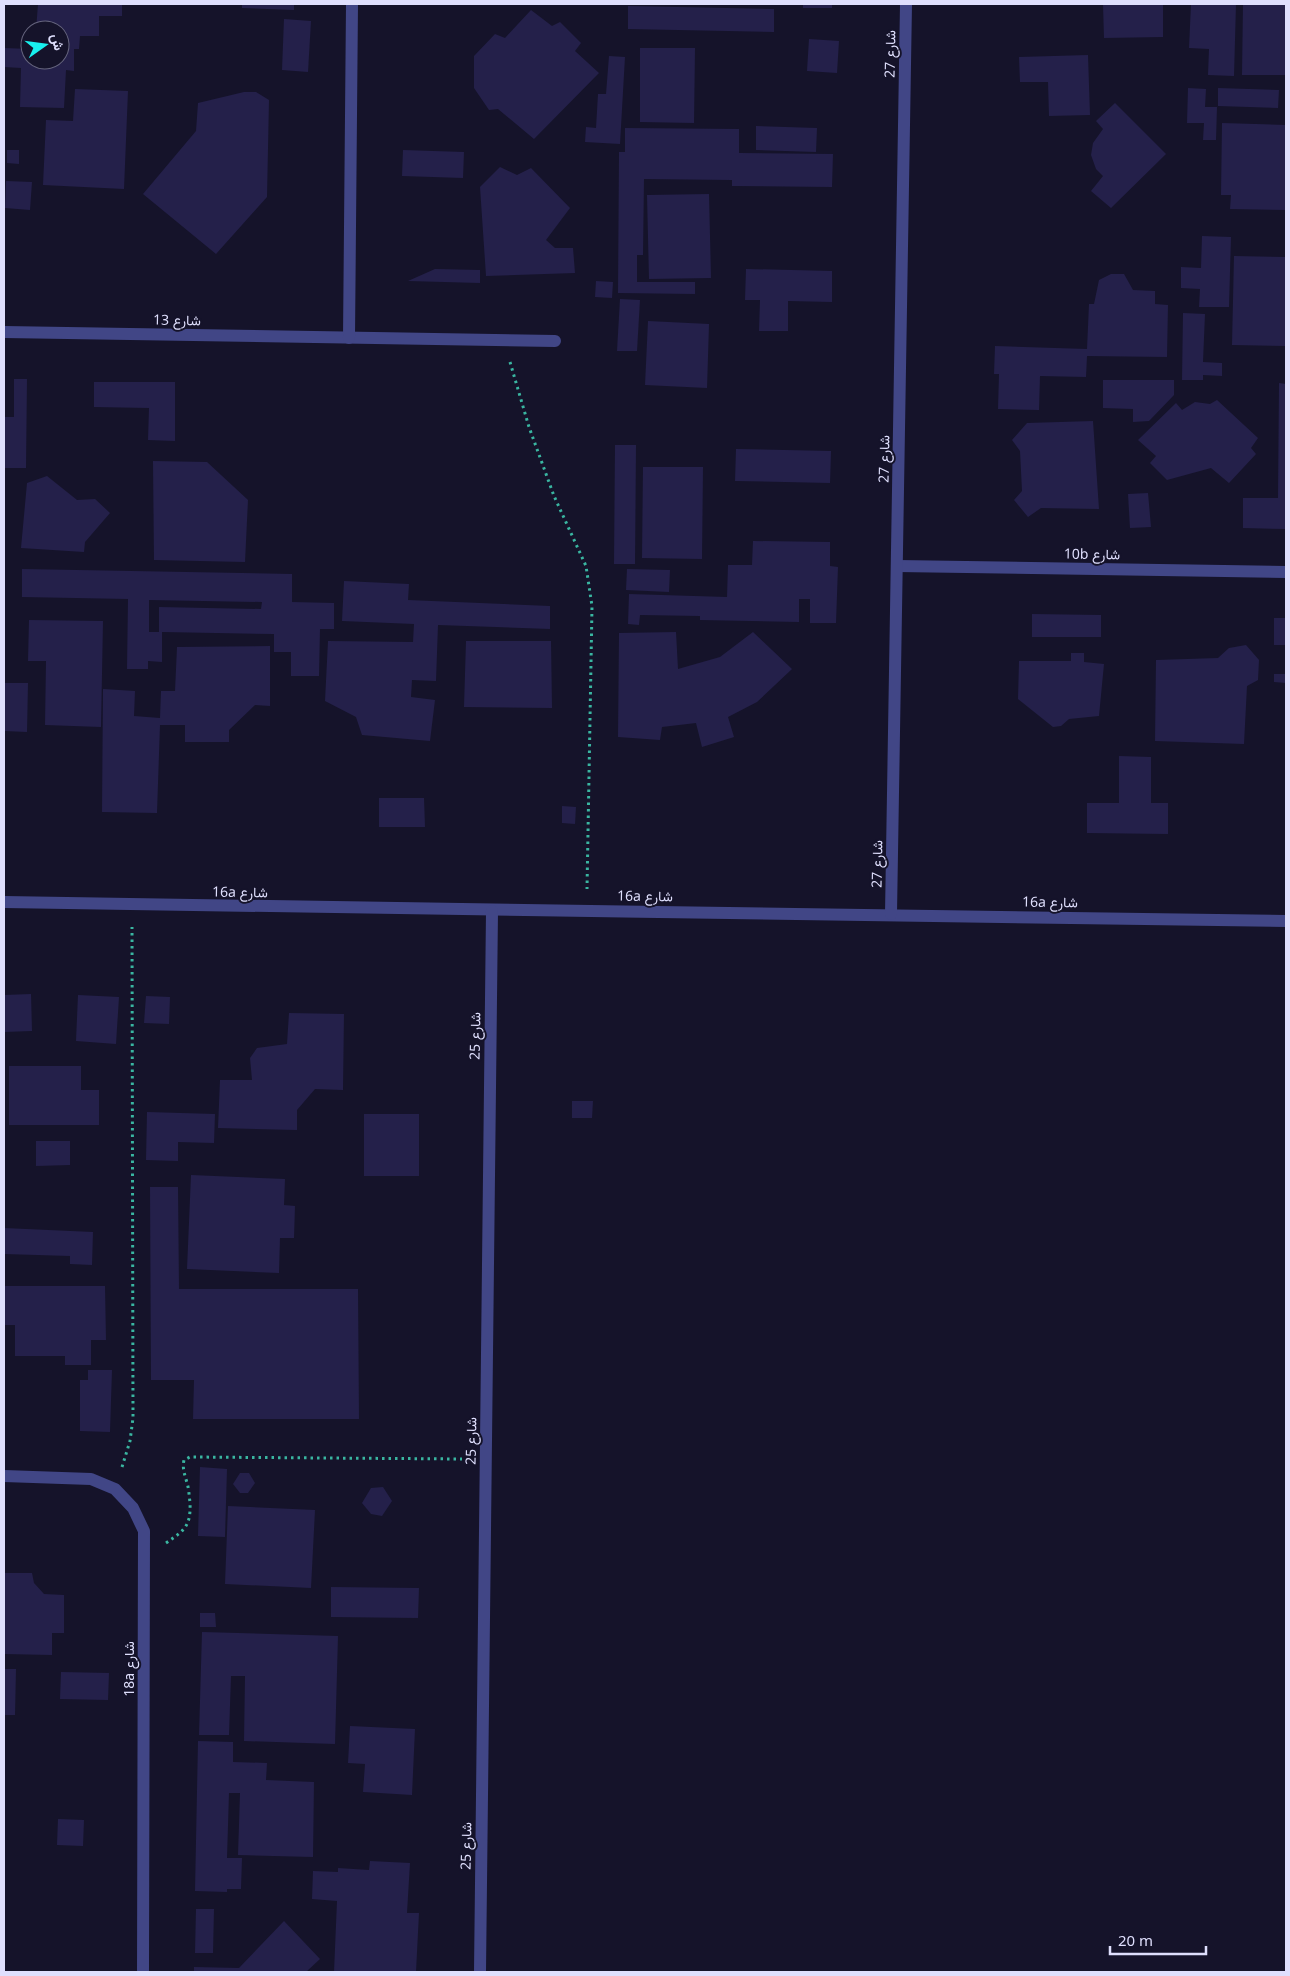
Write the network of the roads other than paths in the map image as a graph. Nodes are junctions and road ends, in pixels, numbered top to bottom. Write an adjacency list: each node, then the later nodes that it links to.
1 (352, 4): 4 (street)
2 (906, 4): 6 (street, شارع 27)
3 (4, 332): 4 (street, شارع 13)
4 (349, 338): 5 (street, شارع 13)
5 (555, 341)
6 (897, 566): 7 (street, 10b شارع); 10 (street, شارع 27)
7 (1286, 572)
8 (4, 902): 9 (street, 16a شارع)
9 (492, 911): 10 (street, 16a شارع); 14 (street, شارع 25)
10 (891, 914): 11 (street, 16a شارع)
11 (1286, 921)
12 (4, 1476): 13 (street, 18a شارع)
13 (143, 1972)
14 (480, 1972)

